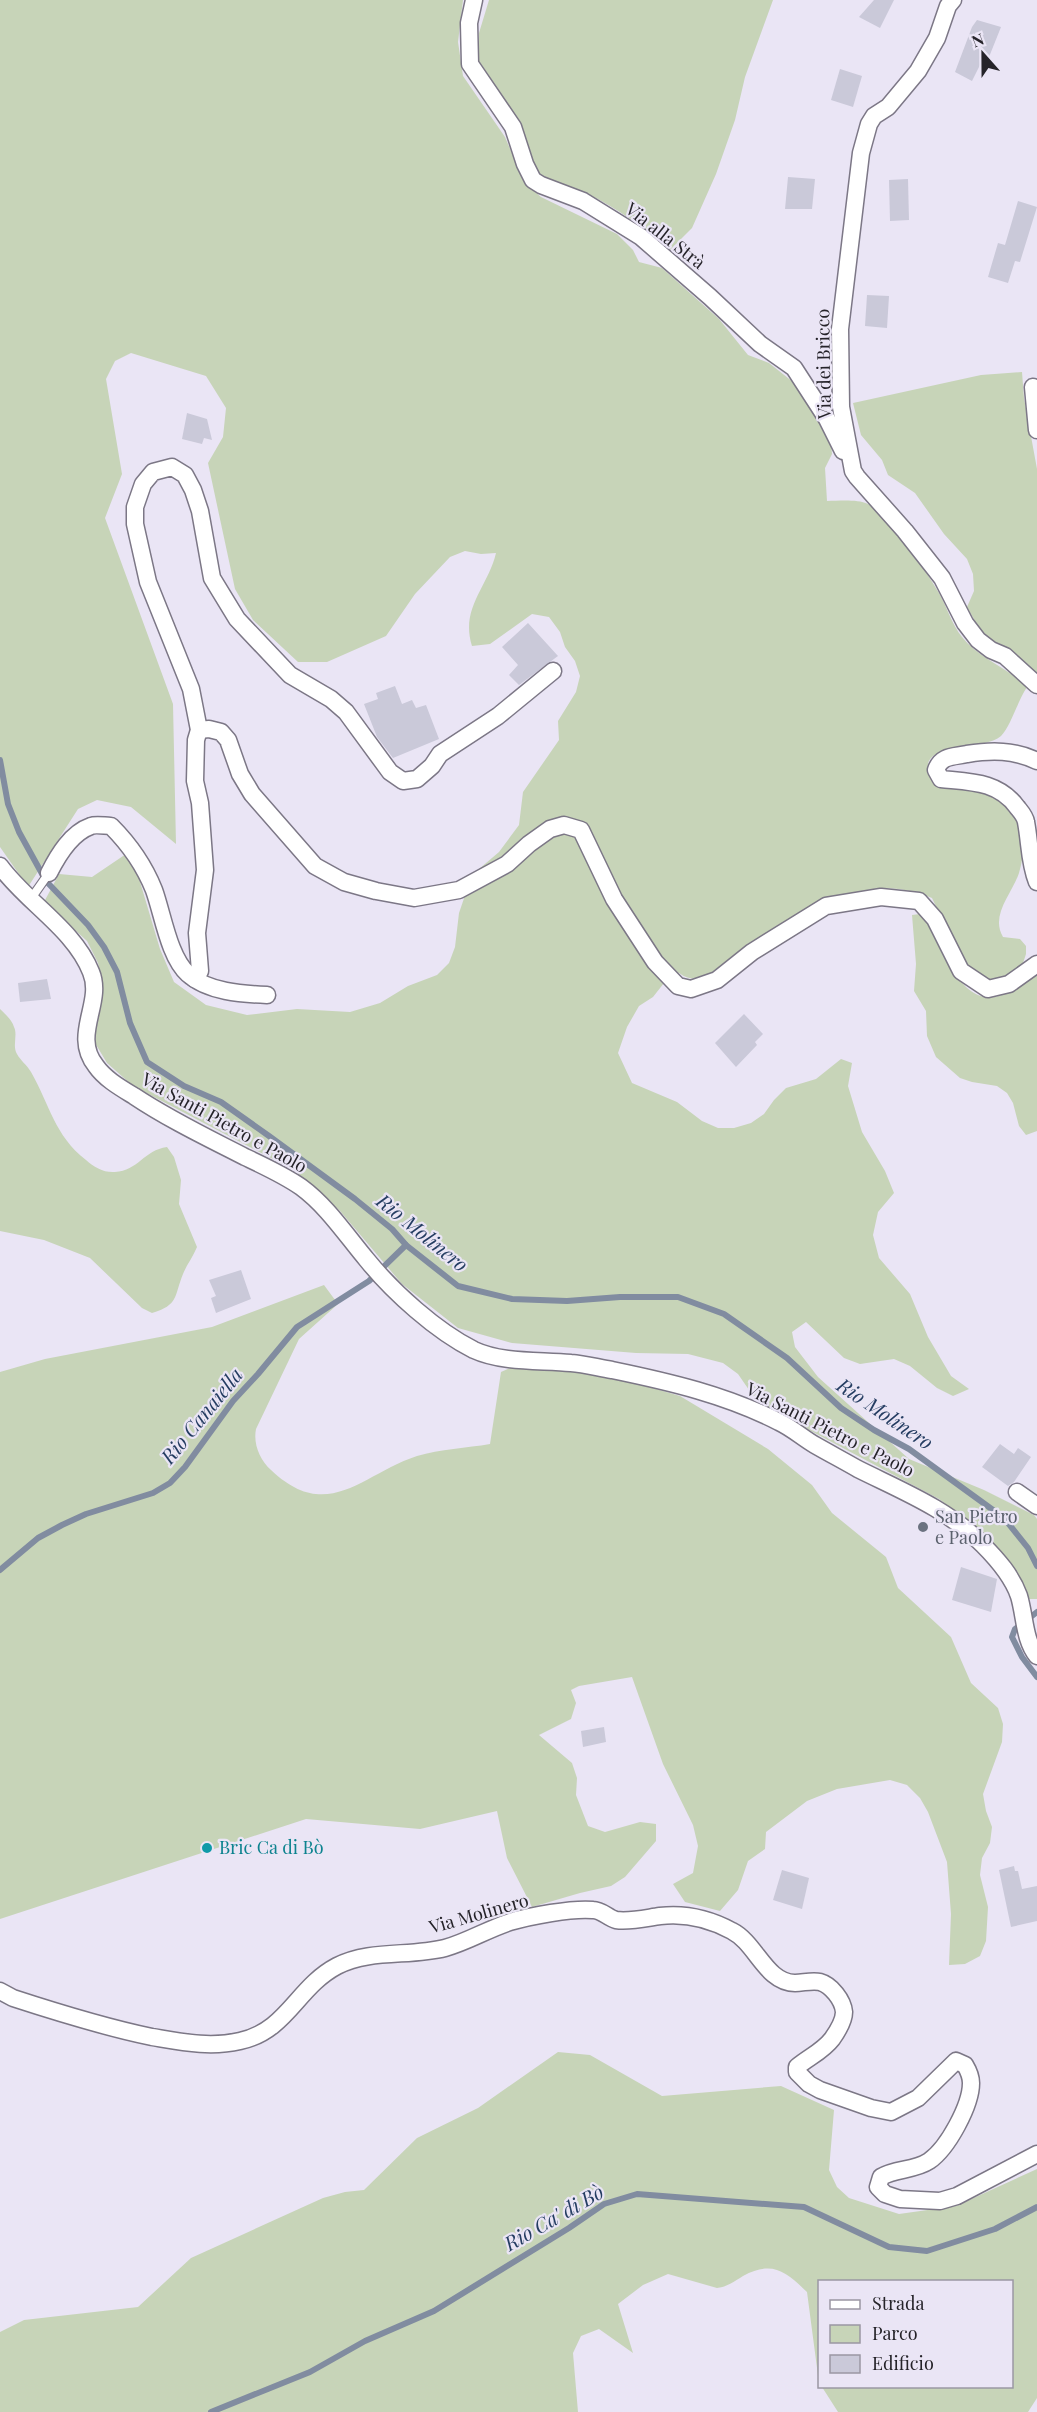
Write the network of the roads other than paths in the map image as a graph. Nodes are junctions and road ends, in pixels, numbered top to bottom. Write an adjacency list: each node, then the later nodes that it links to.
1 (474, 0): 5 (street, Via alla Strà)
2 (953, 0): 5 (street, Via dei Bricco)
3 (1034, 387): 4 (street)
4 (1037, 430)
5 (853, 471): 7 (street, Via dei Bricco)
6 (553, 671): 8 (street)
7 (1037, 685)
8 (199, 730): 14 (street); 15 (street)
9 (1037, 761): 12 (street)
10 (0, 866): 13 (street, Via Santi Pietro e Paolo)
11 (49, 873): 13 (lane); 15 (street)
12 (1037, 882)
13 (34, 894): 19 (street, Via Santi Pietro e Paolo)
14 (1037, 964)
15 (195, 979): 16 (street)
16 (267, 995)
17 (1017, 1492): 18 (street)
18 (1037, 1506)
19 (1029, 1620): 20 (street, Via Santi Pietro e Paolo)
20 (1037, 1656)
21 (0, 1991): 22 (street, Via Molinero)
22 (1037, 2154)

